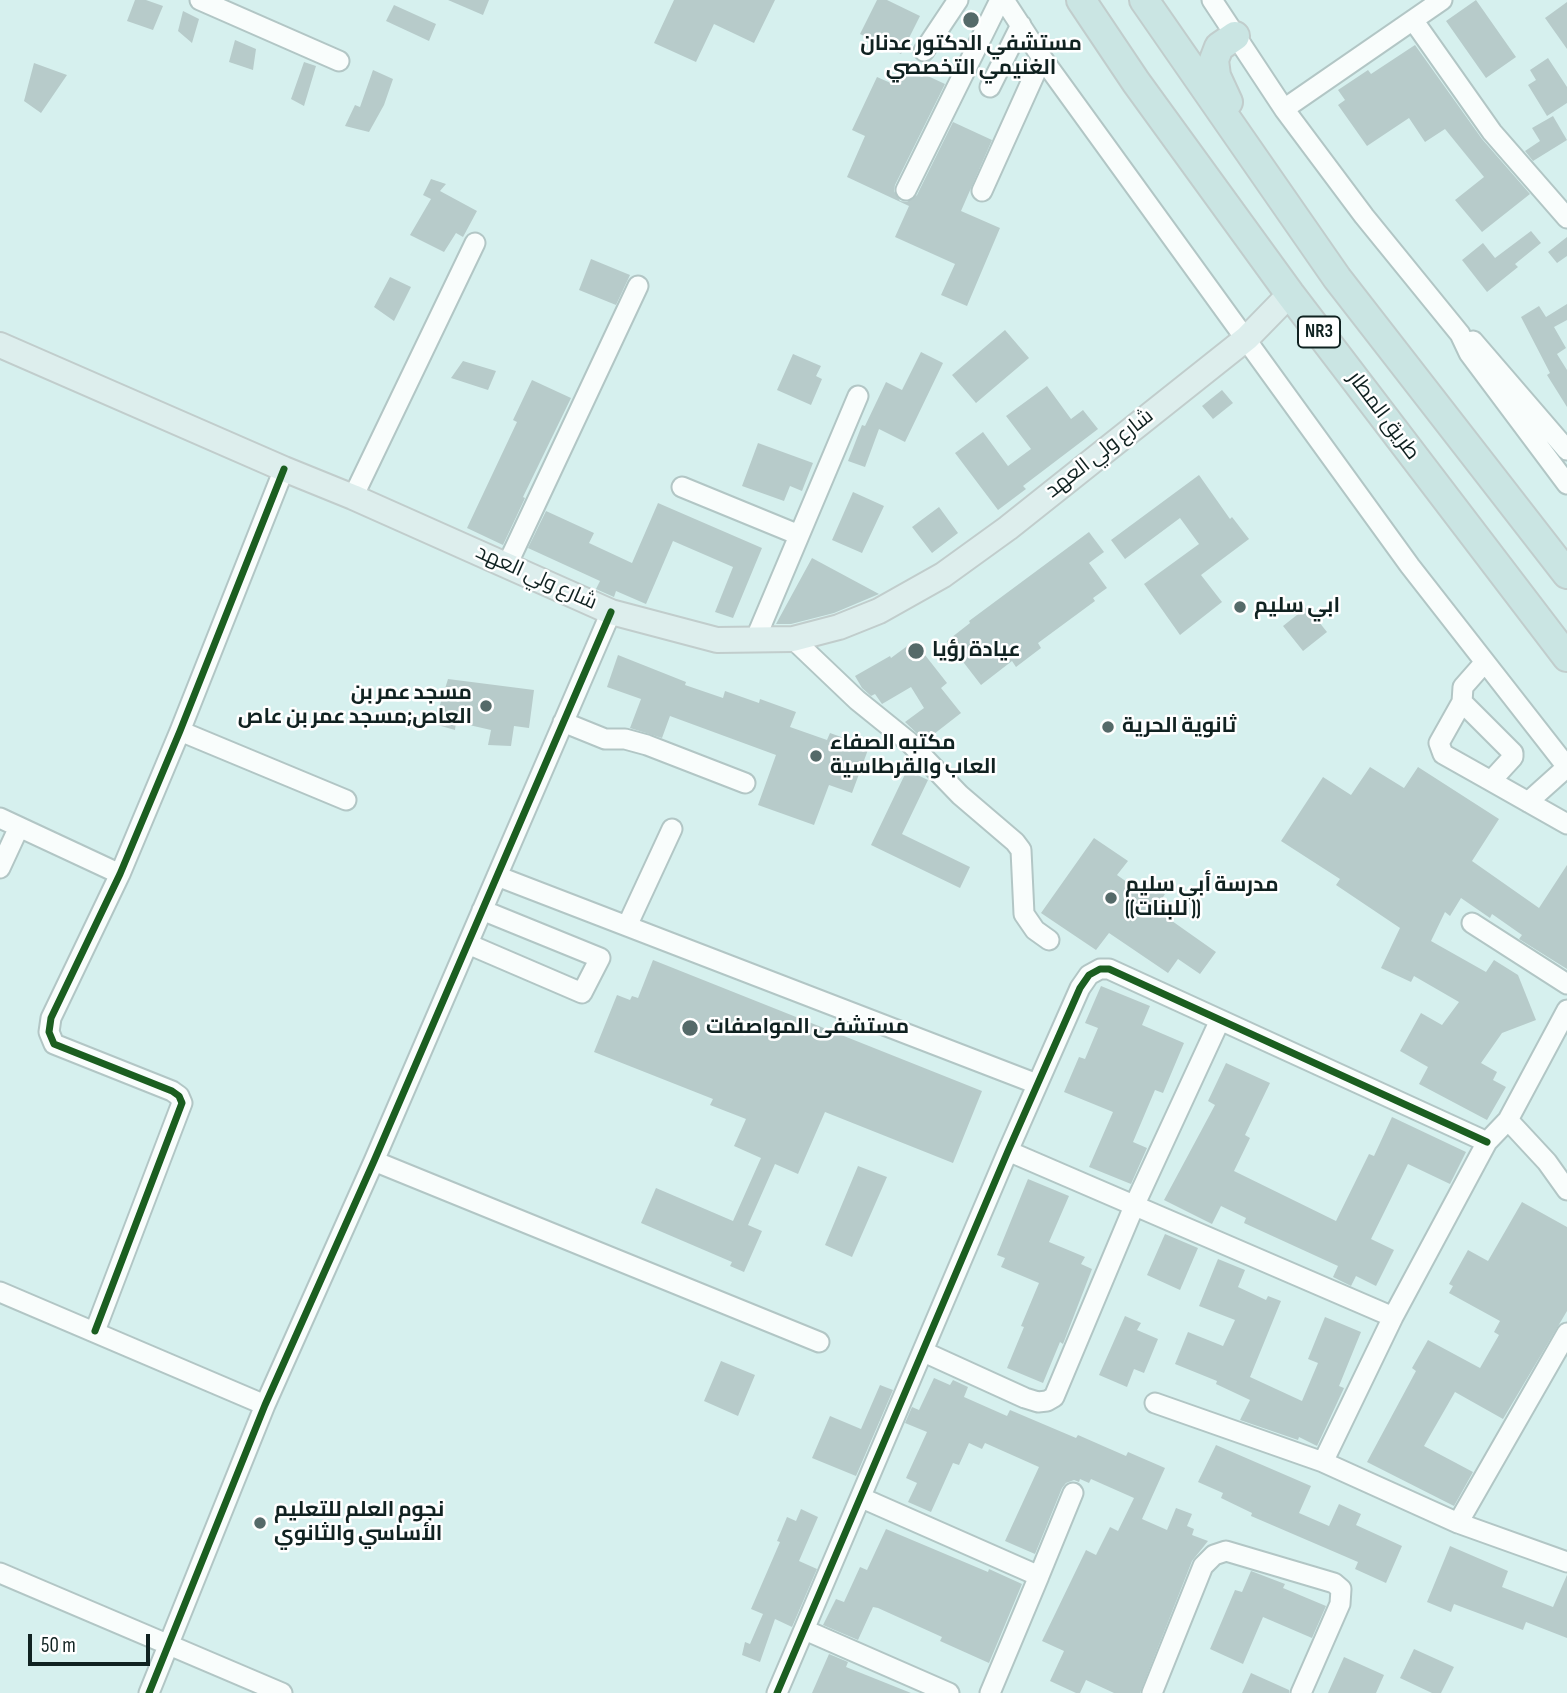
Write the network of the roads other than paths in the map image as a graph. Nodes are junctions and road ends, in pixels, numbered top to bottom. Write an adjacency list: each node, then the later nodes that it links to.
1 (200, 0): 13 (street)
2 (958, 0): 11 (street)
3 (1002, 0): 9 (street); 17 (street)
4 (1081, 0): 22 (highway, طريق المطار / NR3)
5 (1144, 0): 16 (highway, NR3)
6 (1212, 0): 10 (street)
7 (1442, 0): 8 (street)
8 (1413, 20): 15 (street); 19 (street)
9 (1021, 25): 12 (street); 14 (street)
10 (1235, 36): 15 (street); 16 (highway)
11 (924, 51)
12 (1042, 58): 18 (street); 24 (street)
13 (340, 61)
14 (990, 87)
15 (1284, 109): 23 (street)
16 (1250, 153): 34 (highway, NR3)
17 (906, 190)
18 (982, 191)
19 (1567, 218)
20 (475, 243): 31 (street)
21 (638, 286): 33 (street)
22 (1290, 294): 24 (main road, شارع ولي العهد); 38 (highway, طريق المطار / NR3)
23 (1460, 334): 27 (street); 29 (street)
24 (1247, 338): 36 (main road, شارع ولي العهد); 39 (street)
25 (0, 345): 28 (main road, شارع ولي العهد)
26 (858, 396): 32 (street)
27 (1567, 450)
28 (284, 469): 31 (main road, شارع ولي العهد); 42 (street)
29 (1567, 484)
30 (682, 487): 32 (street)
31 (353, 497): 33 (main road, شارع ولي العهد)
32 (799, 535): 37 (street)
33 (507, 565): 35 (main road, شارع ولي العهد)
34 (1567, 574)
35 (611, 612): 37 (main road, شارع ولي العهد); 41 (street)
36 (793, 639): 37 (main road, شارع ولي العهد); 58 (street)
37 (755, 640)
38 (1567, 657)
39 (1485, 662): 40 (street); 43 (street)
40 (1462, 702): 44 (street); 44 (street)
41 (564, 722): 45 (street); 54 (street)
42 (180, 731): 46 (street); 53 (street)
43 (1567, 767): 47 (street)
44 (1491, 781): 47 (street)
45 (745, 783)
46 (346, 800)
47 (1528, 802): 49 (street)
48 (0, 818): 50 (street)
49 (1567, 824)
50 (19, 827): 52 (street); 53 (street)
51 (672, 829): 57 (street)
52 (0, 868)
53 (120, 874): 72 (street)
54 (497, 876): 55 (street); 57 (street)
55 (482, 910): 59 (street); 59 (street)
56 (1472, 923): 60 (street)
57 (627, 926): 63 (street)
58 (1049, 940)
59 (468, 944): 67 (street)
60 (1567, 984)
61 (1567, 1010): 64 (street)
62 (1220, 1020): 63 (street); 65 (street); 69 (street)
63 (1037, 1084): 66 (street)
64 (1508, 1119): 65 (street); 68 (street)
65 (1487, 1142): 71 (street)
66 (1008, 1151): 69 (street); 75 (street)
67 (374, 1161): 74 (street); 77 (street)
68 (1567, 1190)
69 (1135, 1205): 71 (street); 75 (street)
70 (0, 1292): 72 (street)
71 (1393, 1317): 78 (street)
72 (95, 1331): 77 (street)
73 (1566, 1339): 81 (street)
74 (819, 1342)
75 (924, 1352): 80 (street)
76 (1155, 1403): 78 (street)
77 (265, 1405): 86 (street)
78 (1323, 1462): 81 (street)
79 (1073, 1493): 84 (street)
80 (862, 1498): 84 (street); 85 (street)
81 (1458, 1522): 82 (street)
82 (1567, 1562)
83 (0, 1573): 86 (street)
84 (1039, 1576): 91 (street)
85 (805, 1630): 89 (street); 90 (street)
86 (170, 1644): 87 (street); 88 (street)
87 (149, 1693)
88 (282, 1693)
89 (777, 1693)
90 (948, 1693)
91 (990, 1693)
92 (1152, 1693): 93 (street)
93 (1301, 1693)

